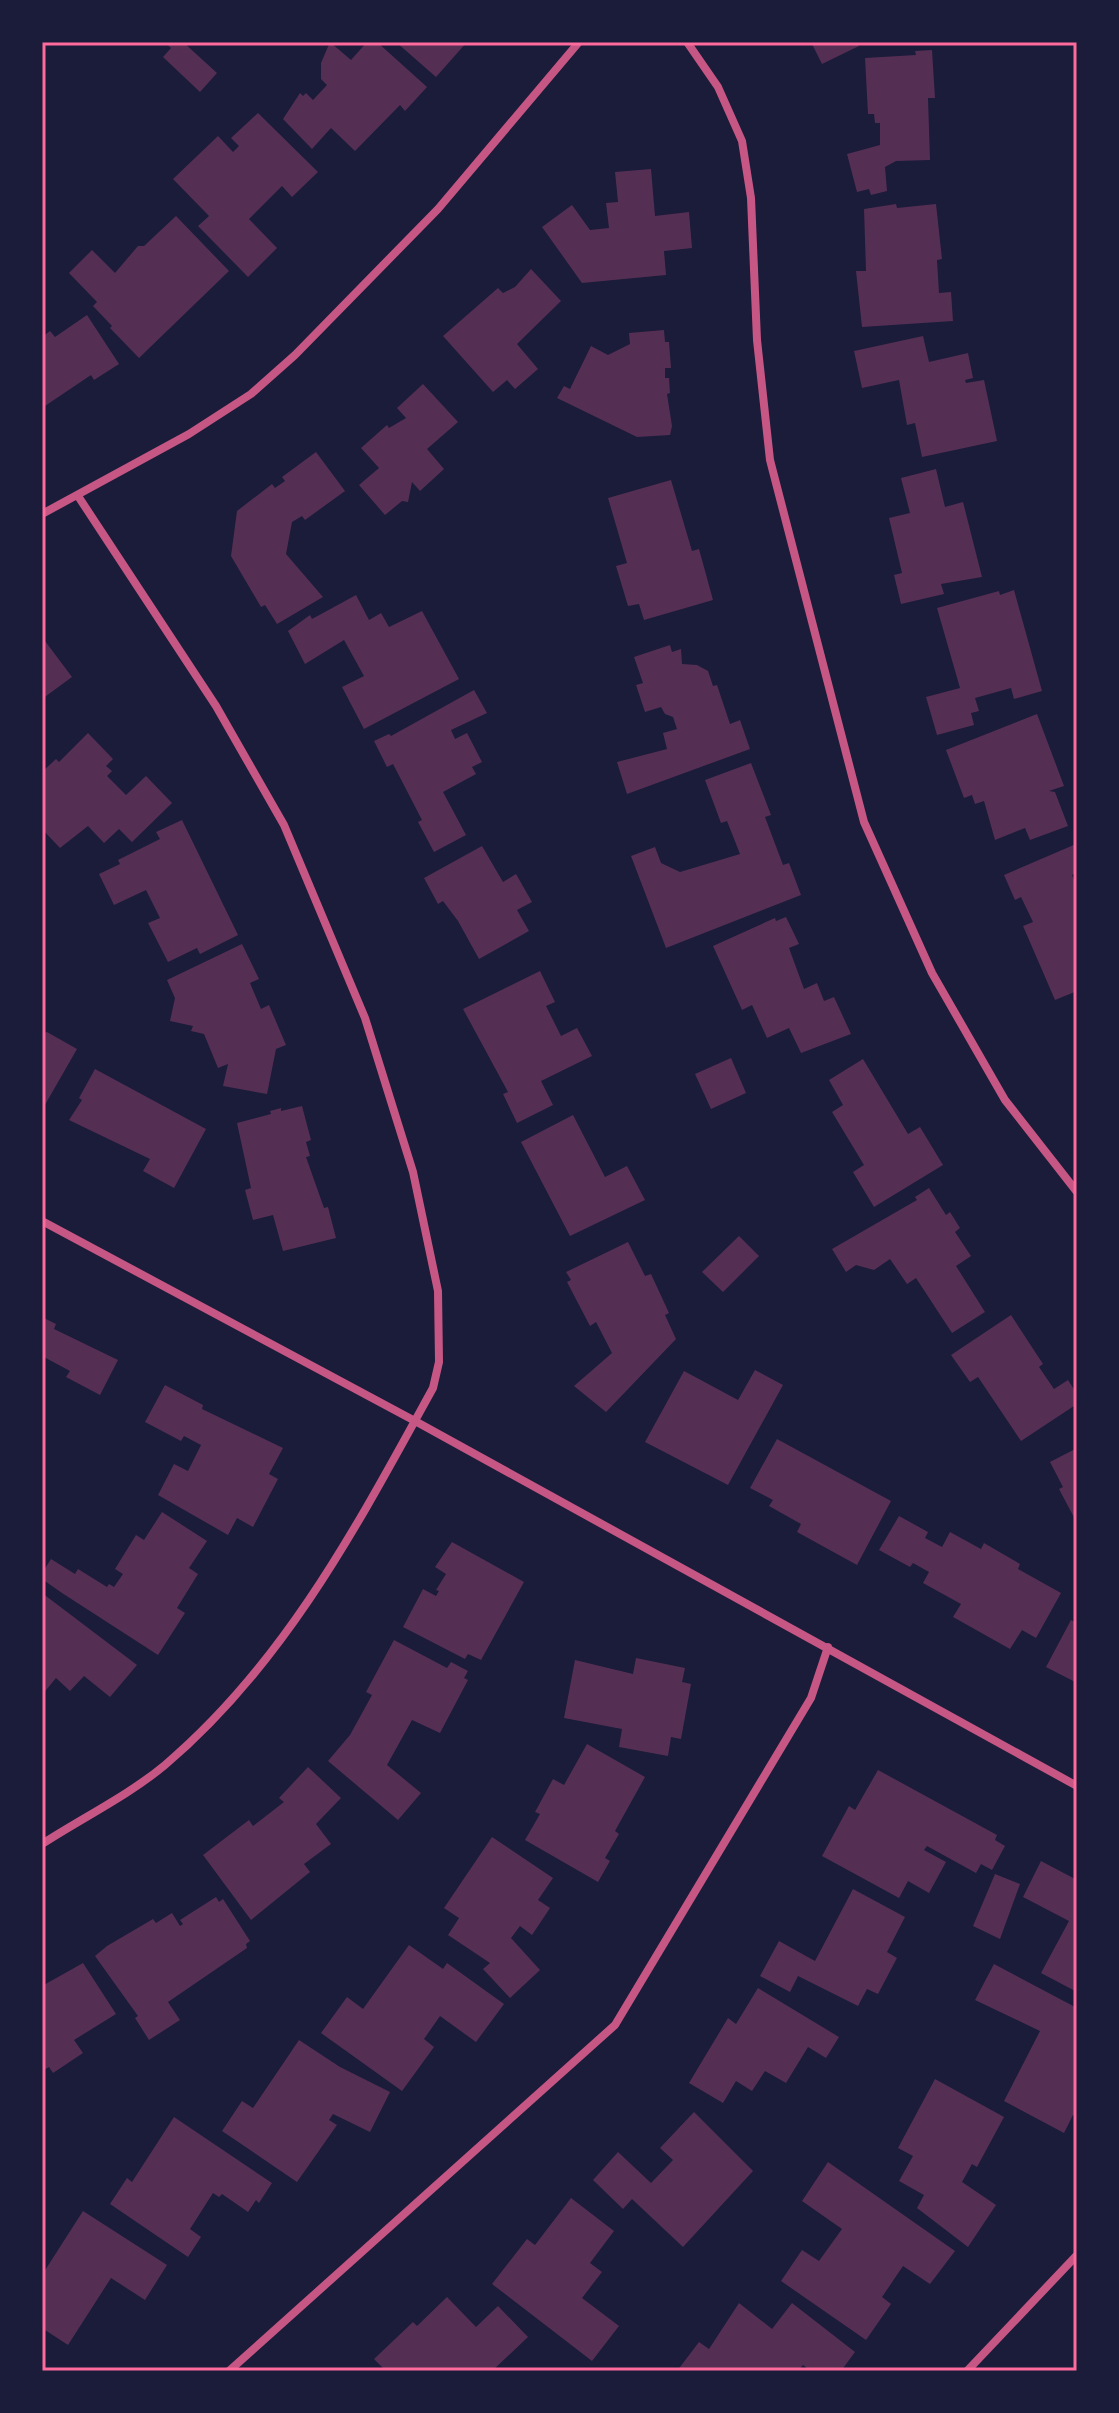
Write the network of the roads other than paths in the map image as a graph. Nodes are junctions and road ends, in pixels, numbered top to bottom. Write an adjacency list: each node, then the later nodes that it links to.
1 (579, 42): 3 (street)
2 (687, 42): 5 (street)
3 (78, 496): 4 (street); 7 (street)
4 (42, 514)
5 (1077, 1192)
6 (42, 1221): 7 (street)
7 (415, 1421): 8 (street); 10 (street)
8 (828, 1647): 9 (street); 12 (street)
9 (1077, 1786)
10 (42, 1844)
11 (1077, 2255): 13 (street)
12 (229, 2371)
13 (967, 2371)

